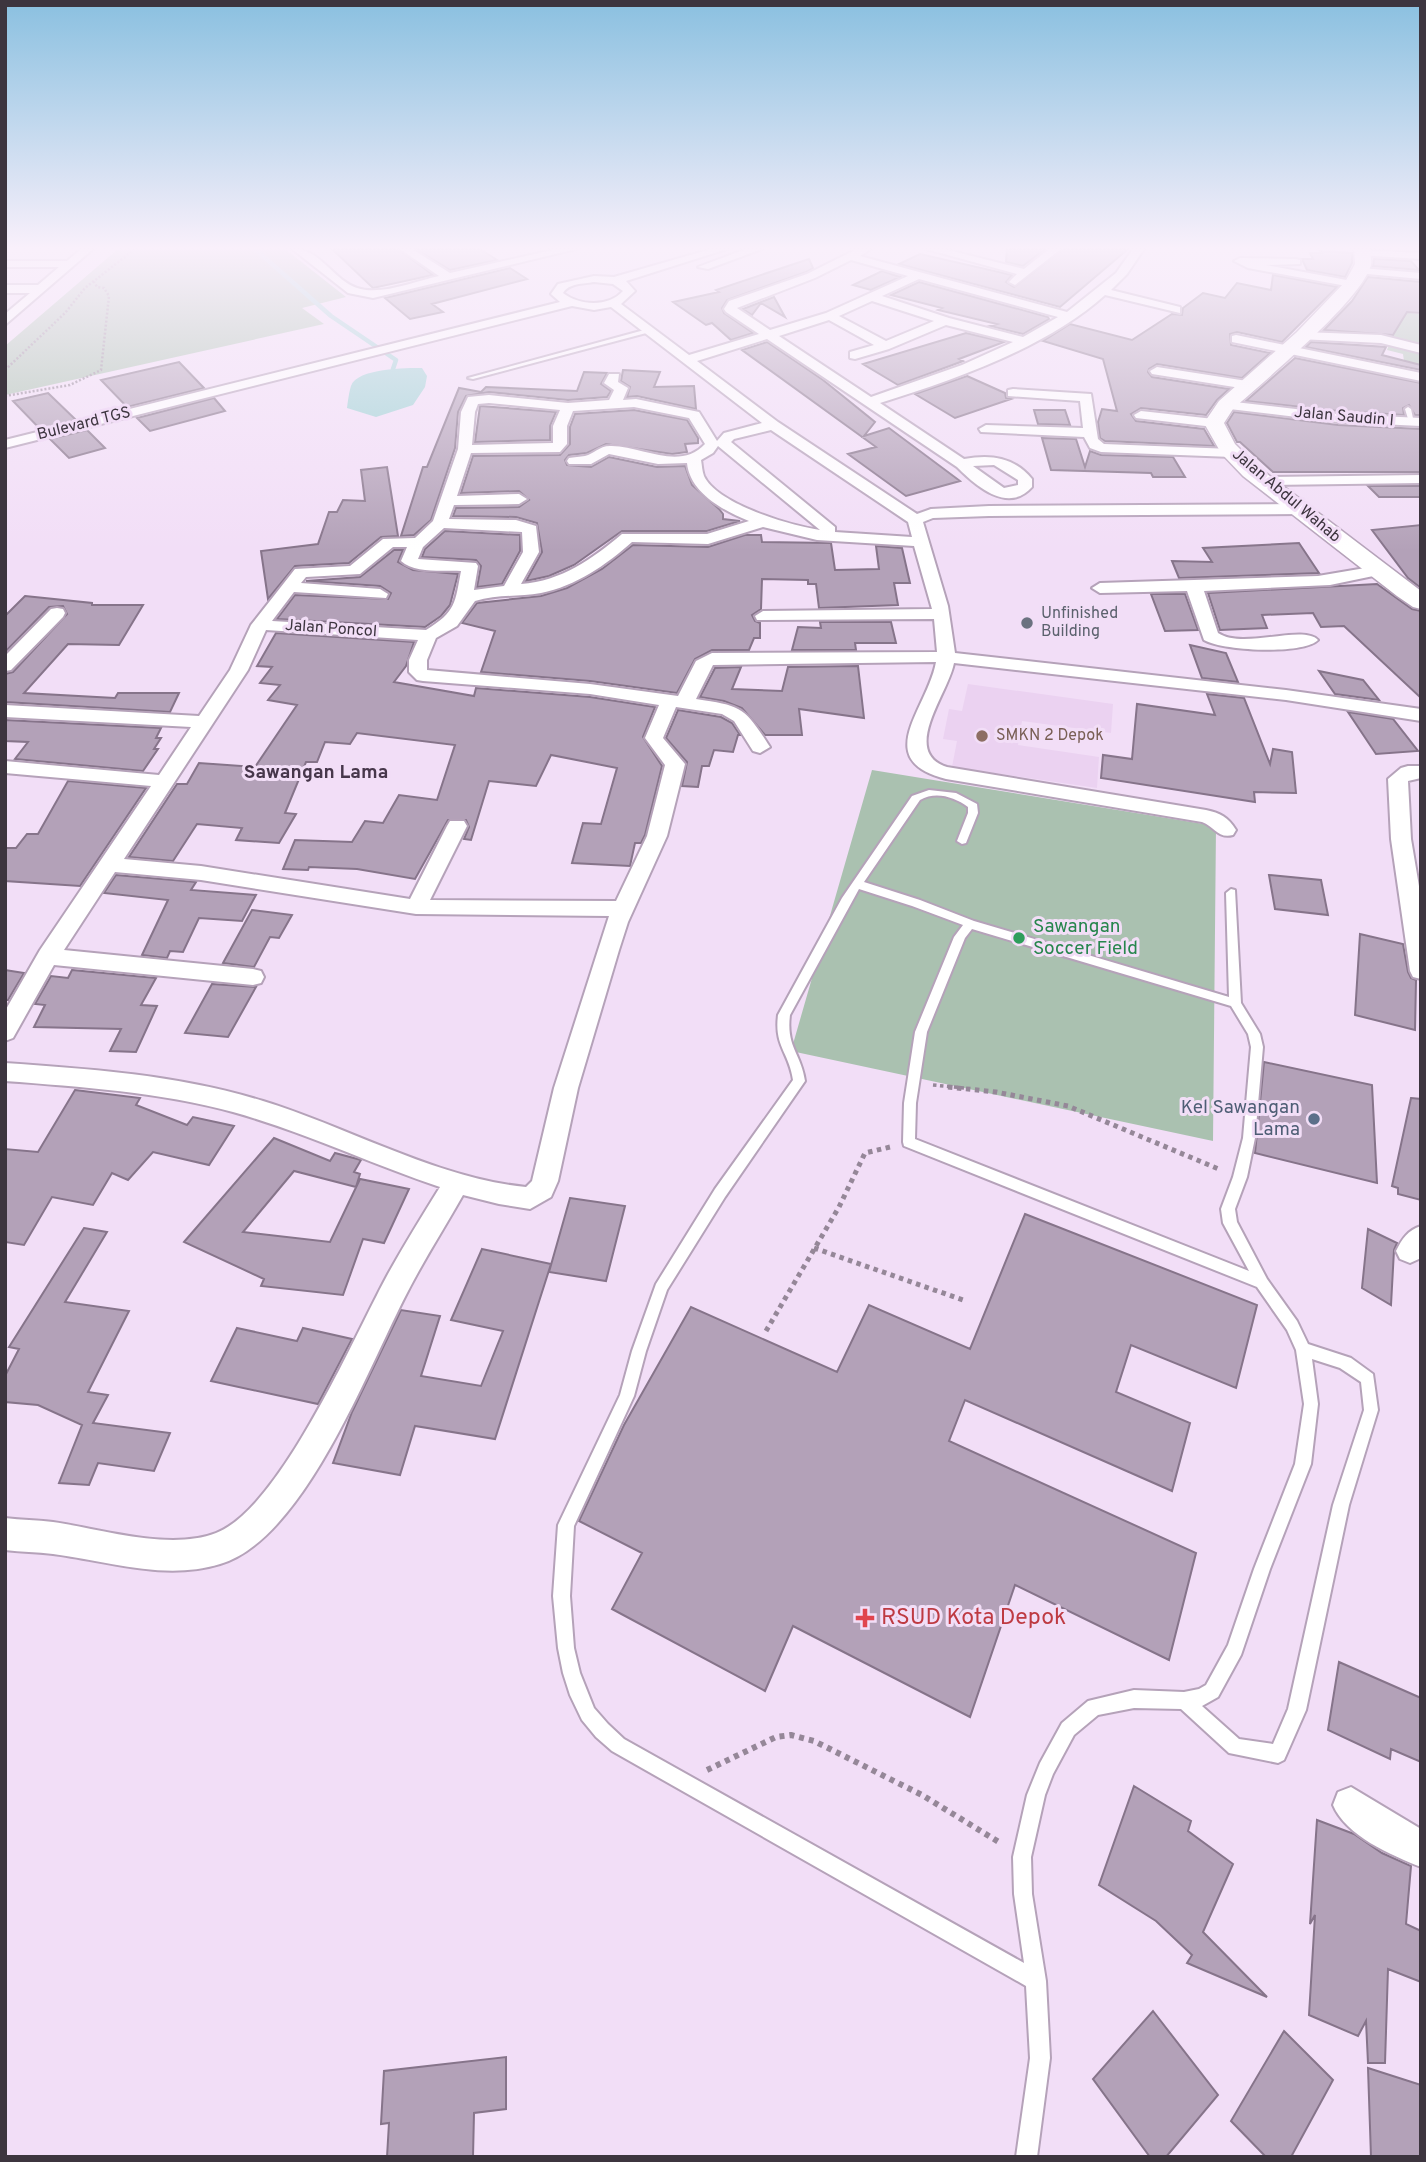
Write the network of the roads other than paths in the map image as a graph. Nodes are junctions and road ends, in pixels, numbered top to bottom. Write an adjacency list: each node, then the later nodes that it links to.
1 (360, 350): 27 (street, Bulevard TGS)
2 (361, 350): 29 (street, Bulevard TGS)
3 (577, 350): 16 (lane)
4 (673, 350): 12 (street)
5 (722, 350): 12 (street)
6 (791, 350): 19 (street)
7 (872, 350): 11 (street)
8 (1005, 350): 19 (street)
9 (1287, 350): 17 (street)
10 (1293, 350): 15 (street)
11 (855, 355)
12 (687, 360): 25 (street)
13 (1157, 371): 17 (street)
14 (614, 377): 20 (street)
15 (1421, 377)
16 (471, 378)
17 (1247, 385): 22 (street)
18 (1013, 393): 28 (street)
19 (868, 402): 34 (street)
20 (614, 406): 21 (street); 32 (street)
21 (568, 407): 30 (street); 30 (street)
22 (1220, 414): 23 (street, Jalan Saudin I); 24 (street, Jalan Saudin I); 31 (street, Jalan Abdul Wahab)
23 (1141, 415)
24 (1414, 418)
25 (773, 425): 40 (street); 43 (street)
26 (986, 429): 28 (street)
27 (5, 431)
28 (1091, 433): 31 (street)
29 (5, 444)
30 (465, 449): 38 (street)
31 (1232, 453): 36 (street, Jalan Abdul Wahab)
32 (693, 458): 33 (street); 41 (street)
33 (574, 460)
34 (962, 464)
35 (1421, 480): 36 (street)
36 (1264, 481): 39 (street, Jalan Abdul Wahab)
37 (519, 499): 38 (street)
38 (447, 501): 42 (street)
39 (1300, 509): 40 (street); 46 (street, Jalan Abdul Wahab)
40 (915, 520): 44 (street)
41 (763, 522): 44 (street); 50 (street)
42 (440, 523): 45 (street); 50 (street)
43 (829, 530)
44 (920, 542): 55 (street)
45 (416, 544): 47 (street); 52 (street)
46 (1377, 572): 48 (street); 53 (street, Jalan Abdul Wahab)
47 (288, 587): 51 (street); 58 (street)
48 (1194, 587): 49 (street); 61 (street)
49 (1100, 588)
50 (510, 590): 52 (street)
51 (380, 594)
52 (464, 602): 59 (street)
53 (1421, 602)
54 (57, 613): 63 (street)
55 (940, 614): 57 (street); 62 (street)
56 (763, 615): 57 (street)
57 (800, 615): 60 (street)
58 (260, 625): 59 (street, Jalan Poncol); 67 (street, Jalan Poncol)
59 (429, 635): 64 (street)
60 (804, 635)
61 (1309, 640)
62 (946, 657): 64 (street); 66 (street); 73 (street)
63 (5, 666)
64 (678, 701): 68 (street); 79 (street)
65 (5, 711): 67 (street)
66 (1421, 715)
67 (203, 722): 71 (street, Jalan Poncol)
68 (760, 747)
69 (5, 767): 71 (street)
70 (1421, 772): 82 (street)
71 (163, 781): 75 (street, Jalan Poncol)
72 (457, 826): 78 (street)
73 (1226, 830)
74 (961, 841): 76 (lane)
75 (108, 864): 78 (street); 81 (street, Jalan Poncol)
76 (857, 884): 80 (lane); 94 (lane)
77 (1231, 893): 84 (lane)
78 (416, 907): 79 (street)
79 (623, 909): 87 (street)
80 (970, 925): 84 (lane); 88 (lane)
81 (48, 956): 83 (street); 85 (street, Jalan Poncol)
82 (1421, 971)
83 (253, 977)
84 (1235, 1003): 88 (lane)
85 (5, 1031)
86 (5, 1072): 87 (street)
87 (457, 1182): 90 (street)
88 (1262, 1283): 89 (lane)
89 (1304, 1350): 91 (lane); 91 (lane)
90 (5, 1534)
91 (1184, 1701): 94 (lane)
92 (1351, 1805): 93 (street)
93 (1421, 1849)
94 (1036, 1982): 95 (lane)
95 (1026, 2157)

